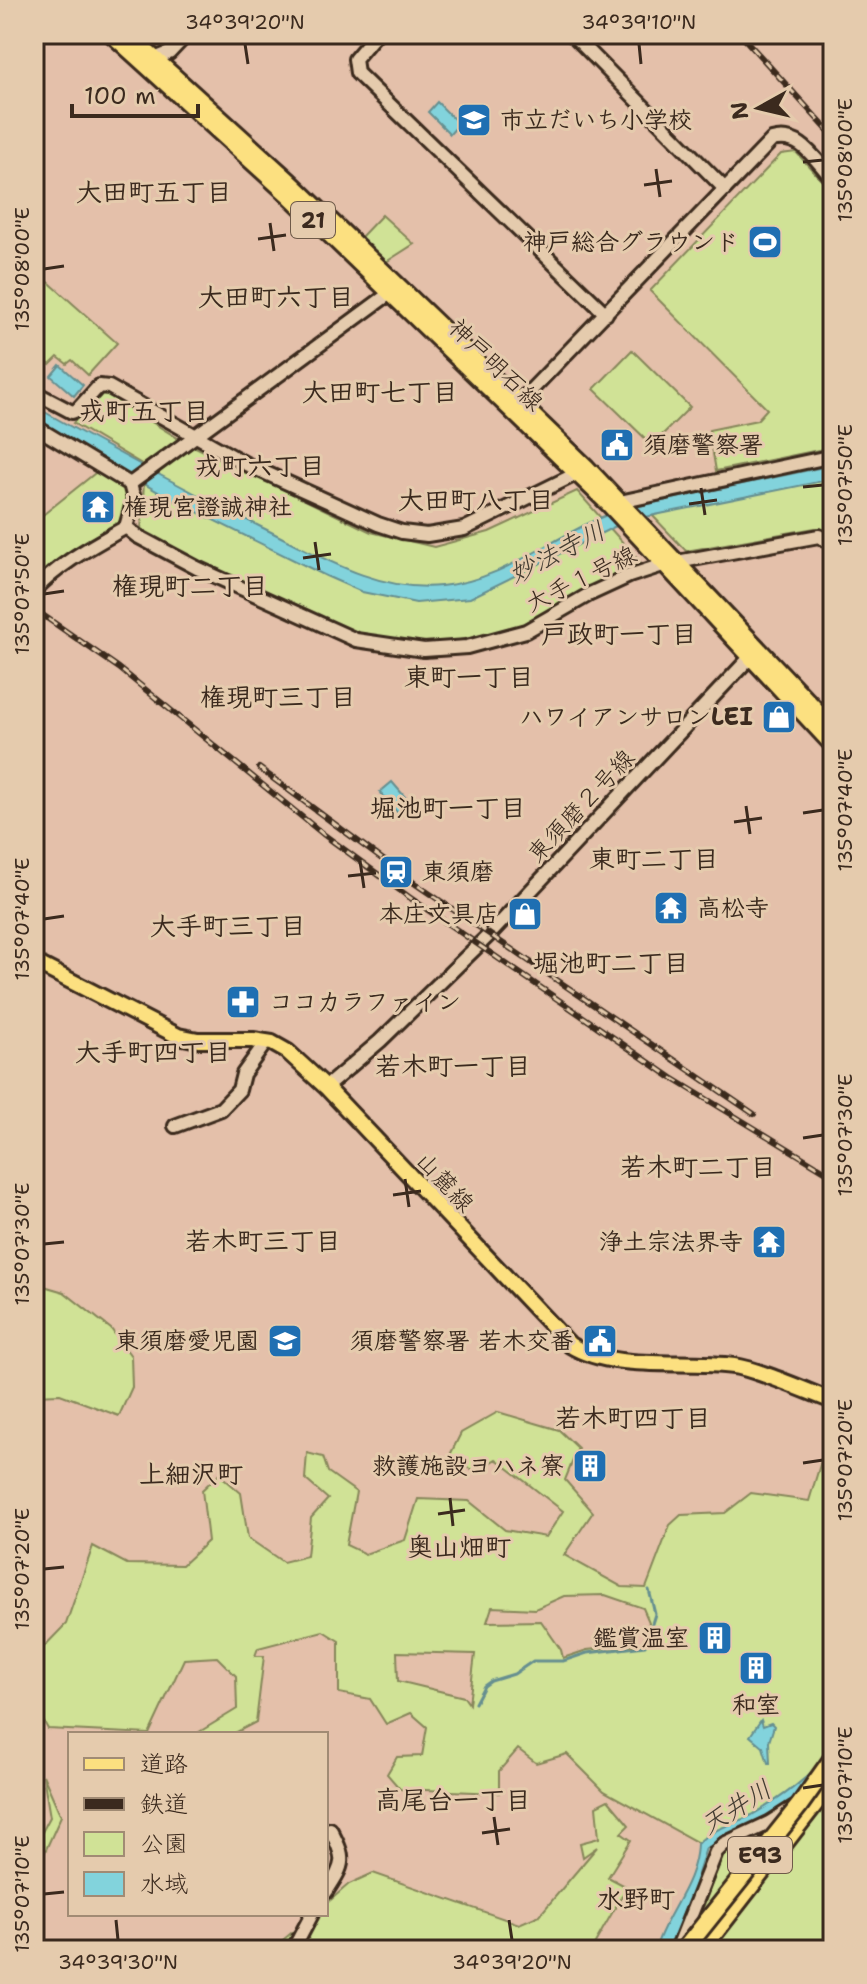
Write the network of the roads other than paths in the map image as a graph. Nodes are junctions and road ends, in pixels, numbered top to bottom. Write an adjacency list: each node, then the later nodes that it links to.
1 (111, 34): 6 (main road, 神戸明石線 / 21)
2 (128, 34): 6 (main road, 神戸明石線 / 21)
3 (187, 34): 6 (street)
4 (376, 34): 10 (street)
5 (572, 34): 8 (street)
6 (149, 61): 9 (main road, 神戸明石線 / 21)
7 (833, 179): 8 (street)
8 (724, 188): 10 (street)
9 (395, 290): 12 (main road, 神戸明石線 / 21); 14 (street)
10 (606, 314): 12 (street)
11 (34, 392): 14 (street)
12 (516, 406): 16 (main road, 神戸明石線 / 21); 18 (main road, 神戸明石線 / 21)
13 (34, 426): 17 (street)
14 (196, 437): 16 (street); 17 (street)
15 (833, 456): 18 (street)
16 (576, 474): 18 (main road, 神戸明石線 / 21)
17 (130, 484): 19 (street)
18 (619, 507): 21 (main road, 神戸明石線 / 21)
19 (126, 527): 21 (street, 大手１号線); 22 (street)
20 (833, 544): 21 (street, 大手１号線)
21 (672, 563): 23 (main road, 神戸明石線 / 21)
22 (35, 590)
23 (755, 652): 24 (main road, 神戸明石線 / 21); 25 (main road, 神戸明石線 / 21); 28 (street, 東須磨２号線)
24 (833, 727)
25 (833, 746)
26 (34, 962): 27 (main road, 山麓線)
27 (266, 1042): 28 (main road, 山麓線); 29 (street)
28 (326, 1087): 30 (main road, 山麓線)
29 (175, 1126)
30 (833, 1401)
31 (833, 1758): 39 (highway, E93, bridge)
32 (833, 1769): 38 (street)
33 (833, 1780): 40 (highway, E93)
34 (330, 1829): 35 (street)
35 (328, 1889)
36 (311, 1916): 37 (street)
37 (293, 1950)
38 (677, 1950)
39 (684, 1950)
40 (701, 1950)

